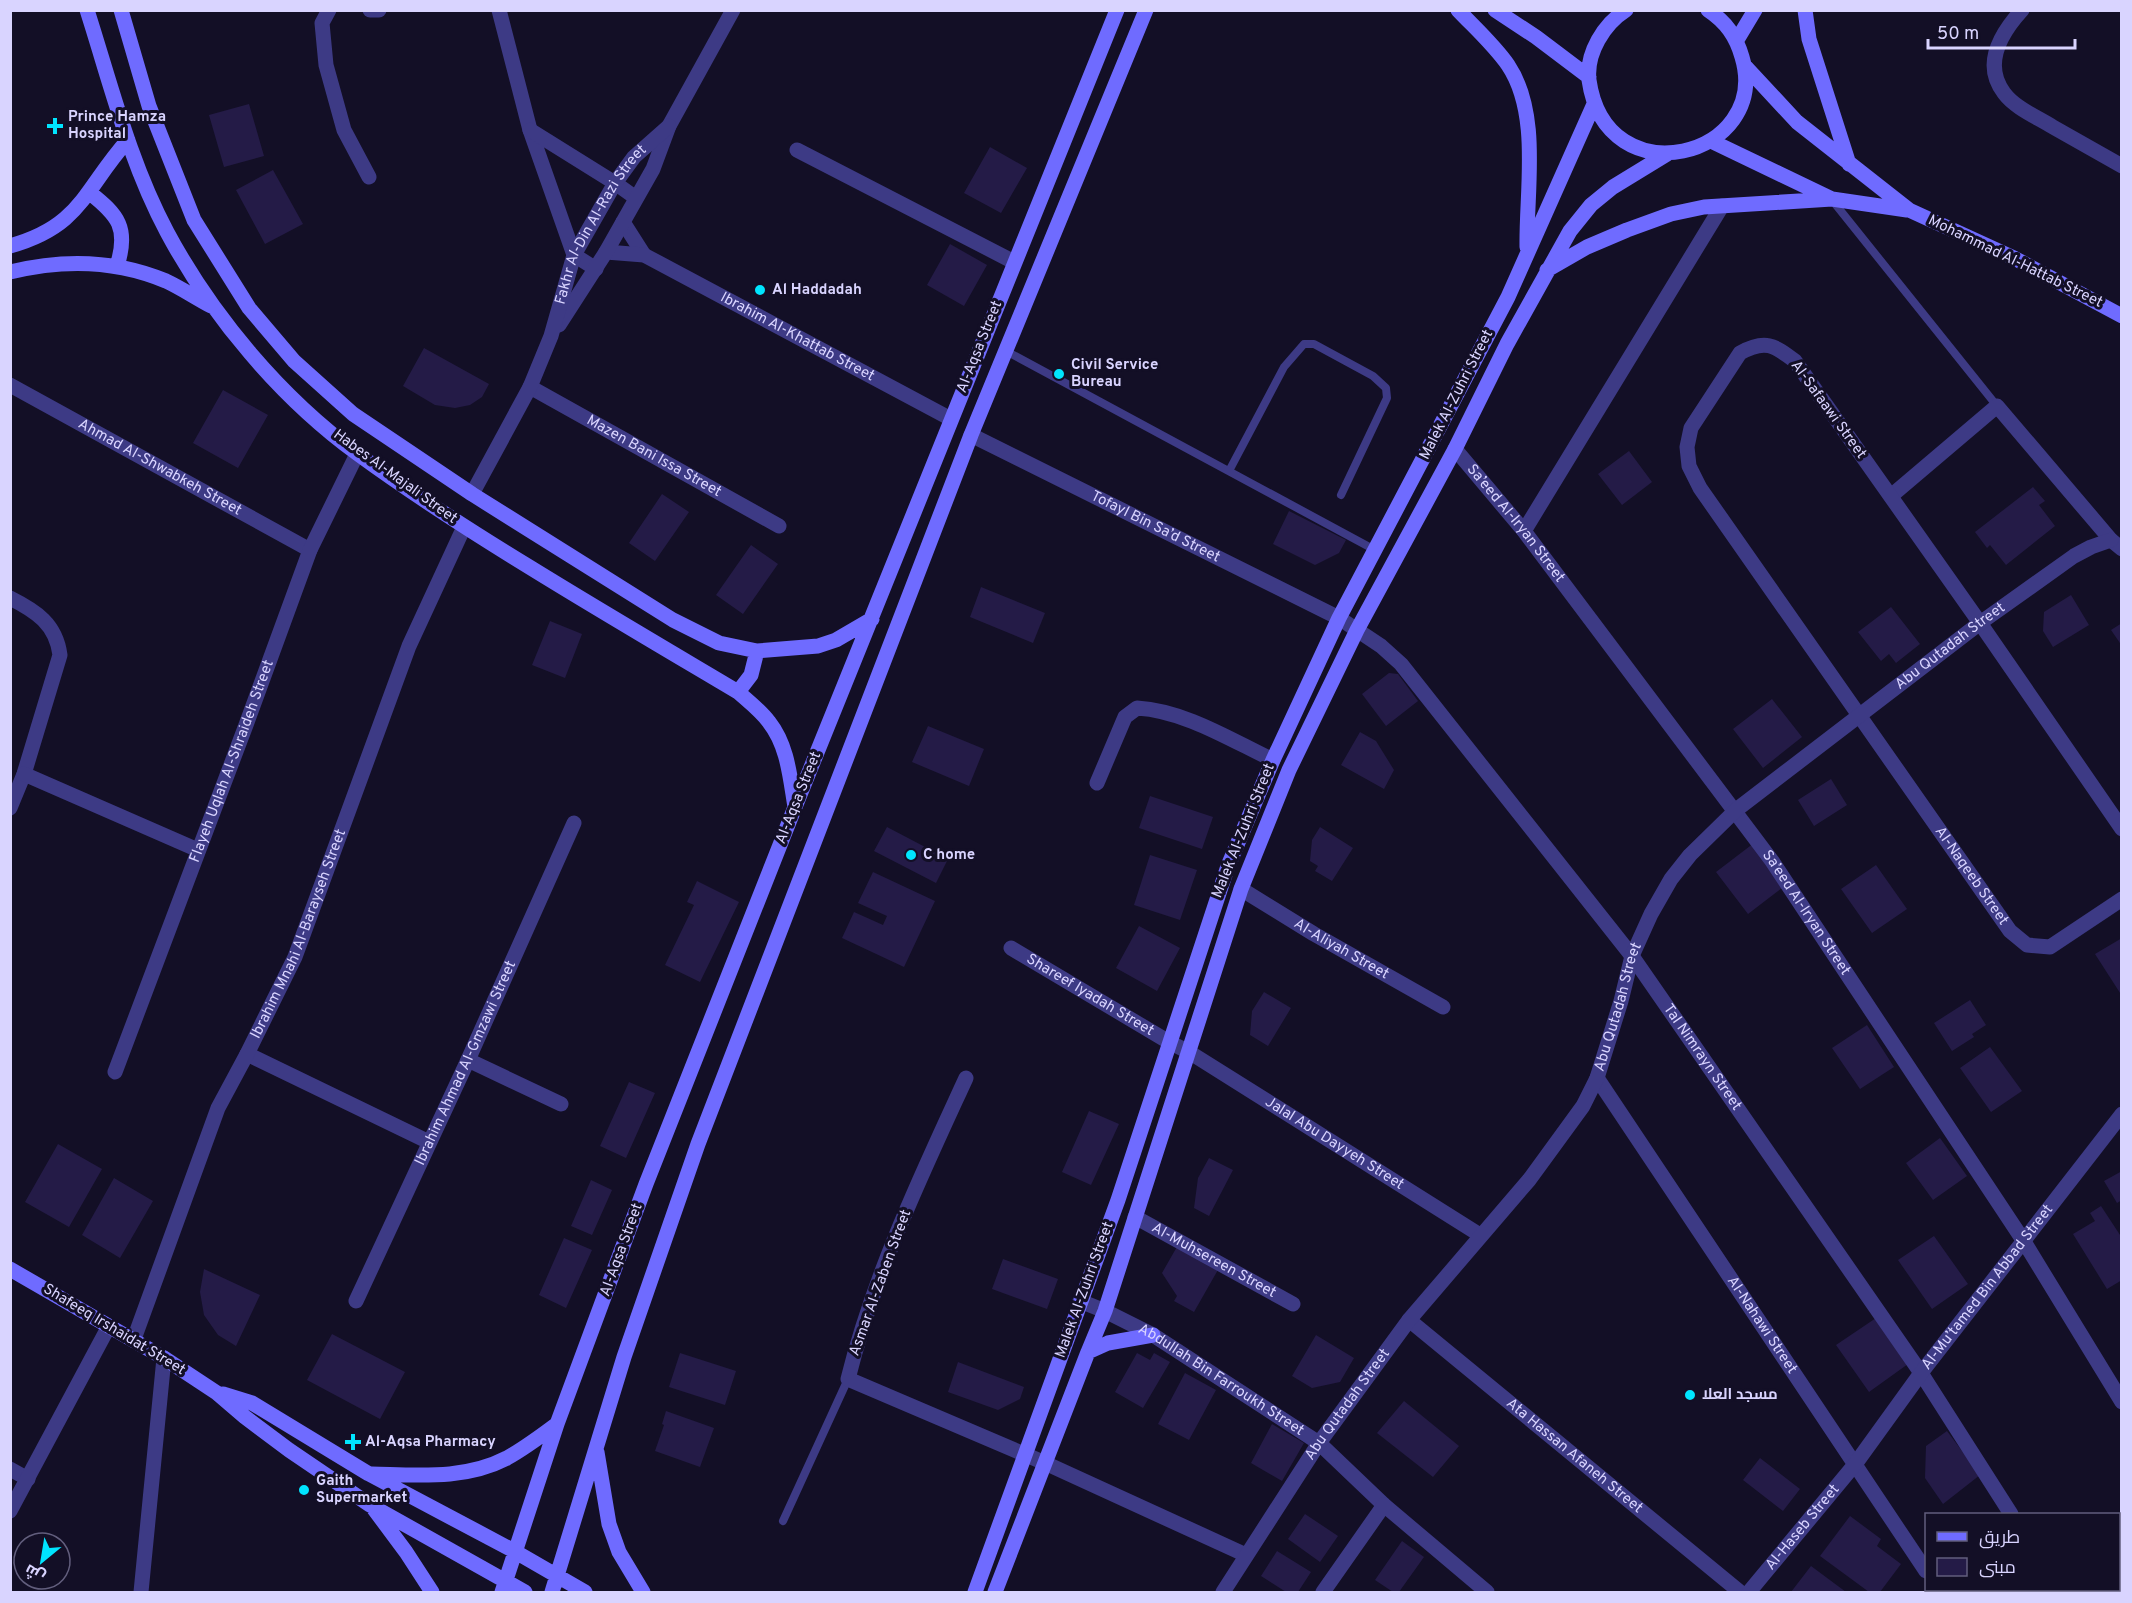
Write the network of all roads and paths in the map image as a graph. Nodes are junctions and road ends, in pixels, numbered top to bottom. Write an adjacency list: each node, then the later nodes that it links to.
1 (87, 10): 23 (street, Habes Al-Majali Street)
2 (121, 10): 59 (street, Habes Al-Majali Street)
3 (329, 10): 29 (street)
4 (370, 10): 5 (street)
5 (379, 10)
6 (499, 10): 22 (street)
7 (733, 10): 21 (street, Fakhr Al-Din Al-Razi Street)
8 (1117, 10): 42 (street, Al-Aqsa Street)
9 (1146, 10): 50 (street, Al-Aqsa Street)
10 (1458, 10): 39 (street)
11 (1496, 10): 19 (street)
12 (1626, 10): 19 (street)
13 (1708, 10): 17 (street)
14 (1755, 10): 17 (street)
15 (1805, 10): 27 (street)
16 (2022, 10): 28 (street)
17 (1737, 40): 18 (street)
18 (1745, 66): 24 (street); 27 (street, Mohammad Al-Hattab Street)
19 (1589, 77): 20 (street)
20 (1594, 104): 26 (street); 39 (street, Malek Al-Zuhri Street)
21 (669, 126): 30 (street, Fakhr Al-Din Al-Razi Street); 32 (street, Fakhr Al-Din Al-Razi Street)
22 (530, 130): 30 (street); 40 (street)
23 (128, 140): 31 (street); 47 (street, Habes Al-Majali Street)
24 (1711, 141): 26 (street); 33 (street, Mohammad Al-Hattab Street)
25 (797, 150): 42 (street)
26 (1667, 154): 45 (street, Malek Al-Zuhri Street)
27 (1849, 164): 35 (street, Mohammad Al-Hattab Street)
28 (2121, 166)
29 (369, 177)
30 (615, 183): 32 (street); 40 (street, Fakhr Al-Din Al-Razi Street)
31 (90, 193): 37 (street); 43 (street)
32 (636, 198): 36 (street, Fakhr Al-Din Al-Razi Street)
33 (1832, 199): 34 (street); 35 (street, Mohammad Al-Hattab Street); 53 (lane)
34 (1722, 206): 45 (street); 64 (street)
35 (1909, 210): 48 (street, Mohammad Al-Hattab Street)
36 (623, 222): 38 (street, Fakhr Al-Din Al-Razi Street); 41 (street, Ibrahim Al-Khattab Street)
37 (10, 246)
38 (606, 252): 41 (street, Ibrahim Al-Khattab Street); 44 (street, Fakhr Al-Din Al-Razi Street)
39 (1527, 253): 67 (street, Malek Al-Zuhri Street)
40 (574, 255): 44 (street); 49 (street, Fakhr Al-Din Al-Razi Street)
41 (644, 255): 54 (street, Ibrahim Al-Khattab Street)
42 (1014, 262): 54 (street, Al-Aqsa Street)
43 (117, 266): 46 (street); 47 (street)
44 (596, 269): 49 (street, Fakhr Al-Din Al-Razi Street)
45 (1547, 270): 56 (street, Malek Al-Zuhri Street)
46 (10, 272)
47 (214, 307): 57 (street, Habes Al-Majali Street)
48 (2121, 316)
49 (551, 336): 52 (street, Fakhr Al-Din Al-Razi Street)
50 (1006, 351): 55 (street, Al-Aqsa Street); 58 (lane)
51 (10, 384): 66 (street, Ahmad Al-Shwabkeh Street)
52 (531, 387): 59 (street, Fakhr Al-Din Al-Razi Street); 62 (street, Mazen Bani Issa Street)
53 (1997, 406): 61 (street); 65 (street)
54 (951, 419): 70 (street, Al-Aqsa Street)
55 (971, 435): 69 (street, Tofayl Bin Sa’d Street); 120 (street, Al-Aqsa Street)
56 (1455, 449): 64 (street, Sa’eed Al-Iryan Street); 72 (street, Malek Al-Zuhri Street)
57 (357, 453): 63 (street, Habes Al-Majali Street); 66 (street, Flayeh Uqlah Al-Shraideh Street)
58 (1229, 471): 60 (lane); 67 (lane)
59 (472, 494): 73 (street, Habes Al-Majali Street)
60 (1341, 495)
61 (1891, 496): 71 (street, Al-Safaawi Street); 75 (street, Al-Safaawi Street)
62 (779, 526)
63 (464, 527): 74 (street, Habes Al-Majali Street); 92 (street, Ibrahim Mnahi Al-Barayseh Street)
64 (1524, 531): 81 (street, Sa’eed Al-Iryan Street)
65 (2116, 544): 71 (street, Abu Qutadah Street)
66 (310, 549): 84 (street, Flayeh Uqlah Al-Shraideh Street)
67 (1375, 550): 69 (street, Malek Al-Zuhri Street)
68 (10, 598): 77 (street)
69 (1339, 618): 72 (street, Tofayl Bin Sa’d Street); 76 (street, Malek Al-Zuhri Street)
70 (872, 619): 73 (street, Habes Al-Majali Street); 79 (street, Al-Aqsa Street)
71 (1980, 623): 75 (street, Abu Qutadah Street); 83 (street)
72 (1357, 630): 85 (street, Malek Al-Zuhri Street); 88 (street, Tal Nimrayn Street)
73 (757, 651): 74 (street)
74 (738, 692): 79 (street, Habes Al-Majali Street)
75 (1859, 715): 81 (street, Abu Qutadah Street); 86 (street, Al-Naqeeb Street)
76 (1273, 760): 78 (street); 90 (street, Malek Al-Zuhri Street)
77 (24, 774): 80 (street); 84 (street)
78 (1097, 783)
79 (795, 807): 118 (street, Al-Aqsa Street)
80 (10, 808)
81 (1736, 810): 88 (street, Abu Qutadah Street); 102 (street, Sa’eed Al-Iryan Street)
82 (574, 824): 93 (street, Ibrahim Ahmad Al-Gmzawi Street)
83 (2121, 829)
84 (198, 850): 94 (street, Flayeh Uqlah Al-Shraideh Street)
85 (1242, 889): 89 (street, Al-Aliyah Street); 91 (street, Malek Al-Zuhri Street)
86 (2121, 899)
87 (1011, 948): 90 (street, Shareef Iyadah Street)
88 (1632, 956): 96 (street, Abu Qutadah Street); 114 (street, Tal Nimrayn Street)
89 (1443, 1007)
90 (1169, 1042): 91 (street, Shareef Iyadah Street); 105 (street, Malek Al-Zuhri Street)
91 (1189, 1052): 100 (street, Malek Al-Zuhri Street); 101 (street, Jalal Abu Dayyeh Street)
92 (247, 1054): 99 (street); 111 (street, Ibrahim Mnahi Al-Barayseh Street)
93 (468, 1060): 97 (street); 99 (street, Ibrahim Ahmad Al-Gmzawi Street)
94 (115, 1072)
95 (966, 1078): 115 (street, Asmar Al-Zaben Street)
96 (1597, 1078): 101 (street, Abu Qutadah Street); 123 (street, Al-Nahawi Street)
97 (561, 1104)
98 (2121, 1114): 102 (street, Al-Mu’tamed Bin Abbad Street)
99 (429, 1142): 104 (street, Ibrahim Ahmad Al-Gmzawi Street)
100 (1135, 1217): 106 (street, Al-Muhsereen Street); 107 (street, Malek Al-Zuhri Street)
101 (1480, 1234): 108 (street, Abu Qutadah Street)
102 (2023, 1240): 114 (street, Al-Mu’tamed Bin Abbad Street); 117 (street, Sa’eed Al-Iryan Street)
103 (10, 1269): 109 (street, Shafeeq Irshaidat Street)
104 (356, 1300)
105 (1080, 1301): 107 (street, Abdullah Bin Farroukh Street); 121 (street, Malek Al-Zuhri Street)
106 (1293, 1304)
107 (1105, 1311): 110 (street, Abdullah Bin Farroukh Street); 112 (street, Malek Al-Zuhri Street)
108 (1409, 1320): 119 (street, Abu Qutadah Street); 148 (street, Ata Hassan Afaneh Street)
109 (109, 1326): 111 (street, Shafeeq Irshaidat Street); 126 (street)
110 (1153, 1335): 112 (street); 119 (street, Abdullah Bin Farroukh Street)
111 (134, 1339): 113 (street, Shafeeq Irshaidat Street)
112 (1088, 1352): 122 (street, Malek Al-Zuhri Street)
113 (164, 1358): 116 (street, Shafeeq Irshaidat Street); 137 (street)
114 (1921, 1373): 123 (street, Al-Mu’tamed Bin Abbad Street); 130 (street, Tal Nimrayn Street)
115 (848, 1379): 121 (street); 131 (lane)
116 (217, 1393): 125 (street, Shafeeq Irshaidat Street); 127 (street, Shafeeq Irshaidat Street)
117 (2121, 1402)
118 (557, 1424): 125 (street); 132 (street, Al-Aqsa Street)
119 (1319, 1443): 128 (street, Abdullah Bin Farroukh Street); 133 (street, Abu Qutadah Street)
120 (596, 1445): 135 (street, Al-Aqsa Street); 142 (street)
121 (1025, 1454): 122 (street); 143 (street, Malek Al-Zuhri Street)
122 (1045, 1463): 133 (street); 144 (street, Malek Al-Zuhri Street)
123 (1856, 1463): 134 (street, Al-Nahawi Street); 149 (street, Al-Haseb Street)
124 (10, 1469): 126 (street)
125 (369, 1474): 132 (street, Shafeeq Irshaidat Street)
126 (28, 1479): 129 (street)
127 (370, 1504): 136 (street, Shafeeq Irshaidat Street); 138 (street)
128 (1384, 1505): 146 (street); 147 (street, Abdullah Bin Farroukh Street)
129 (10, 1511)
130 (2010, 1513)
131 (783, 1521)
132 (514, 1551): 135 (street, Shafeeq Irshaidat Street); 136 (street, Al-Aqsa Street)
133 (1246, 1555): 145 (street, Abu Qutadah Street)
134 (1925, 1569)
135 (557, 1575): 140 (street, Al-Aqsa Street); 141 (street, Shafeeq Irshaidat Street)
136 (503, 1587): 139 (street, Shafeeq Irshaidat Street)
137 (141, 1593)
138 (432, 1593)
139 (525, 1593)
140 (552, 1593)
141 (585, 1593)
142 (643, 1593)
143 (975, 1593)
144 (995, 1593)
145 (1223, 1593)
146 (1323, 1593)
147 (1486, 1593)
148 (1740, 1593)
149 (1749, 1593)

